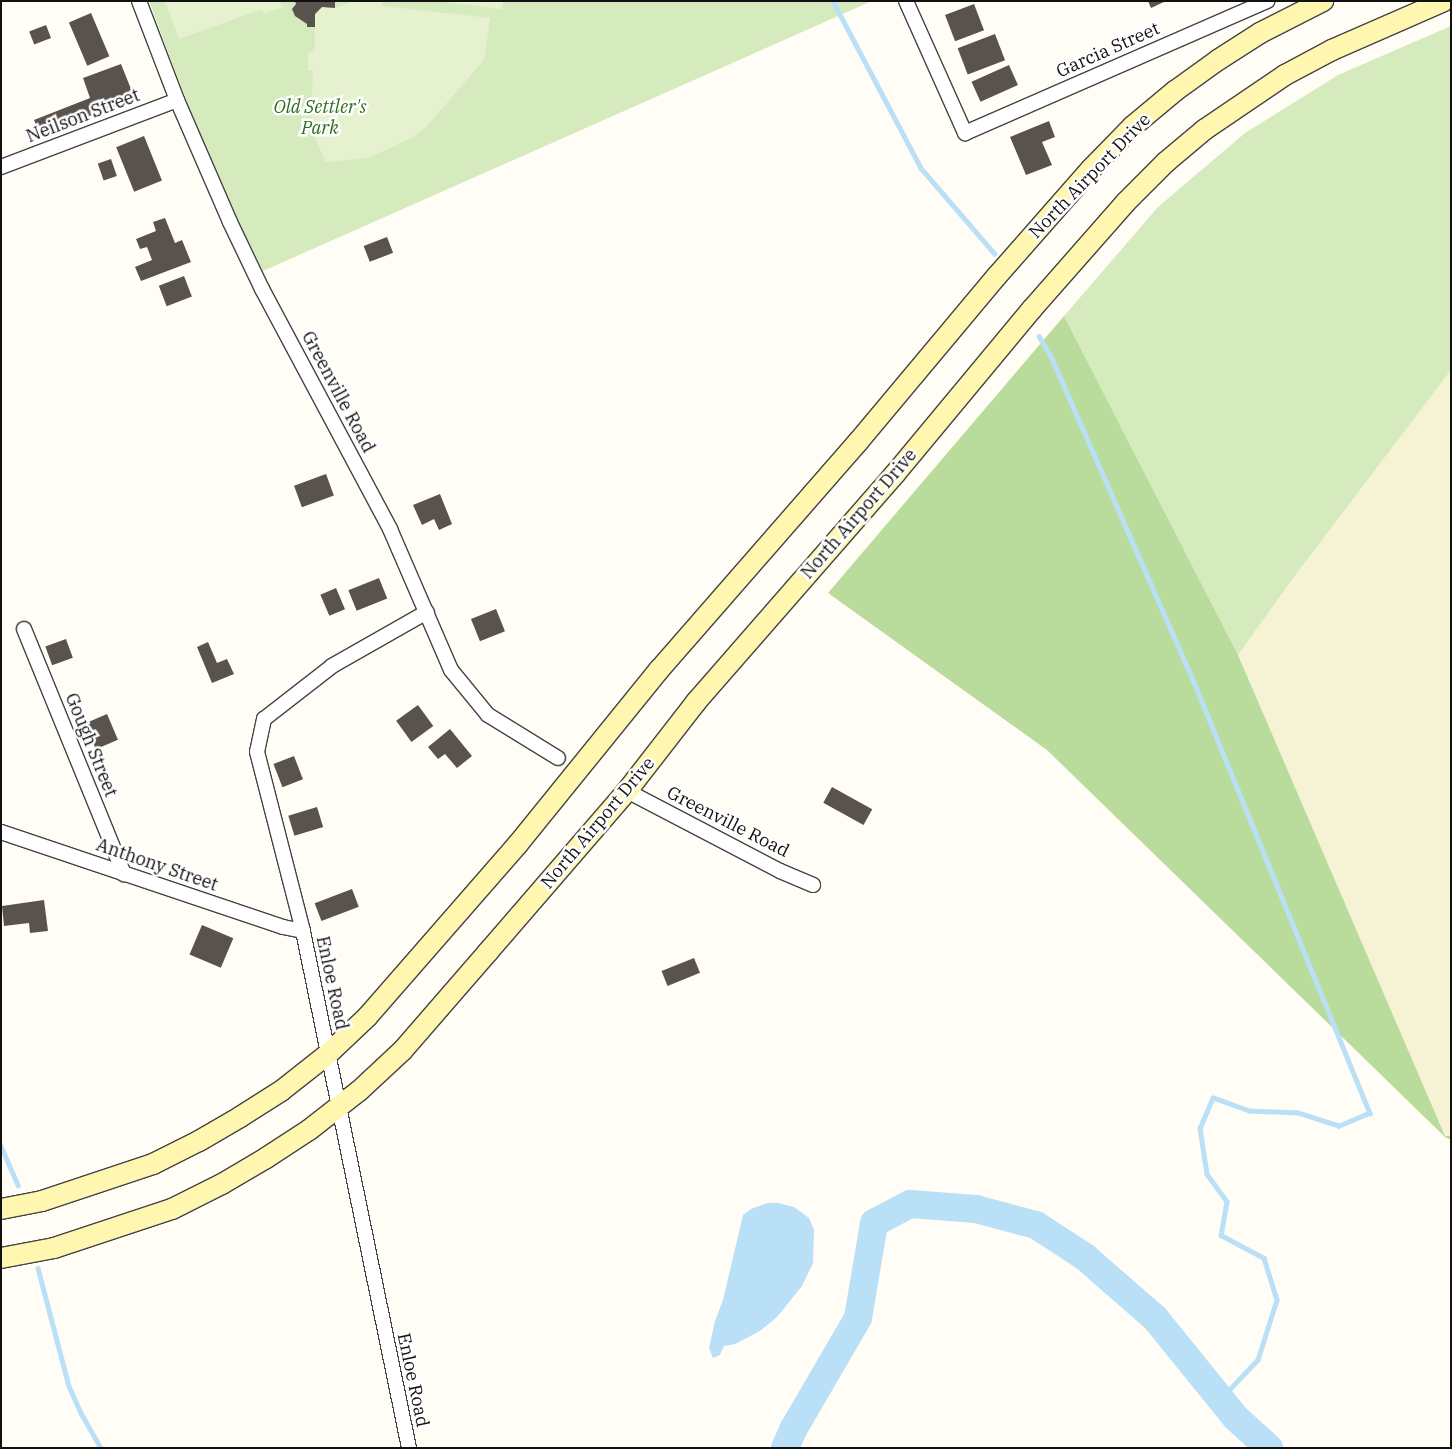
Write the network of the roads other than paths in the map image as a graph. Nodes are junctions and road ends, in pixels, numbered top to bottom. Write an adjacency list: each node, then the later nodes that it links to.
1 (139, 1): 6 (street, Greenville Road)
2 (906, 1): 3 (street, Garcia Street)
3 (1267, 1)
4 (1322, 1): 16 (main road, North Airport Drive)
5 (1444, 1): 11 (main road, North Airport Drive)
6 (177, 100): 7 (street, Neilson Street); 8 (street, Greenville Road)
7 (1, 167)
8 (427, 612): 10 (street, Greenville Road); 15 (street, Enloe Road)
9 (24, 629): 13 (street, Gough Street)
10 (558, 758)
11 (627, 791): 14 (street, Greenville Road); 17 (main road, North Airport Drive)
12 (1, 832): 13 (street, Anthony Street)
13 (124, 874): 15 (street, Anthony Street)
14 (813, 885)
15 (302, 931): 16 (street, Enloe Road)
16 (328, 1054): 17 (street, Enloe Road); 18 (main road, North Airport Drive)
17 (338, 1107): 19 (main road, North Airport Drive); 20 (street, Enloe Road)
18 (1, 1209)
19 (1, 1258)
20 (409, 1448)

